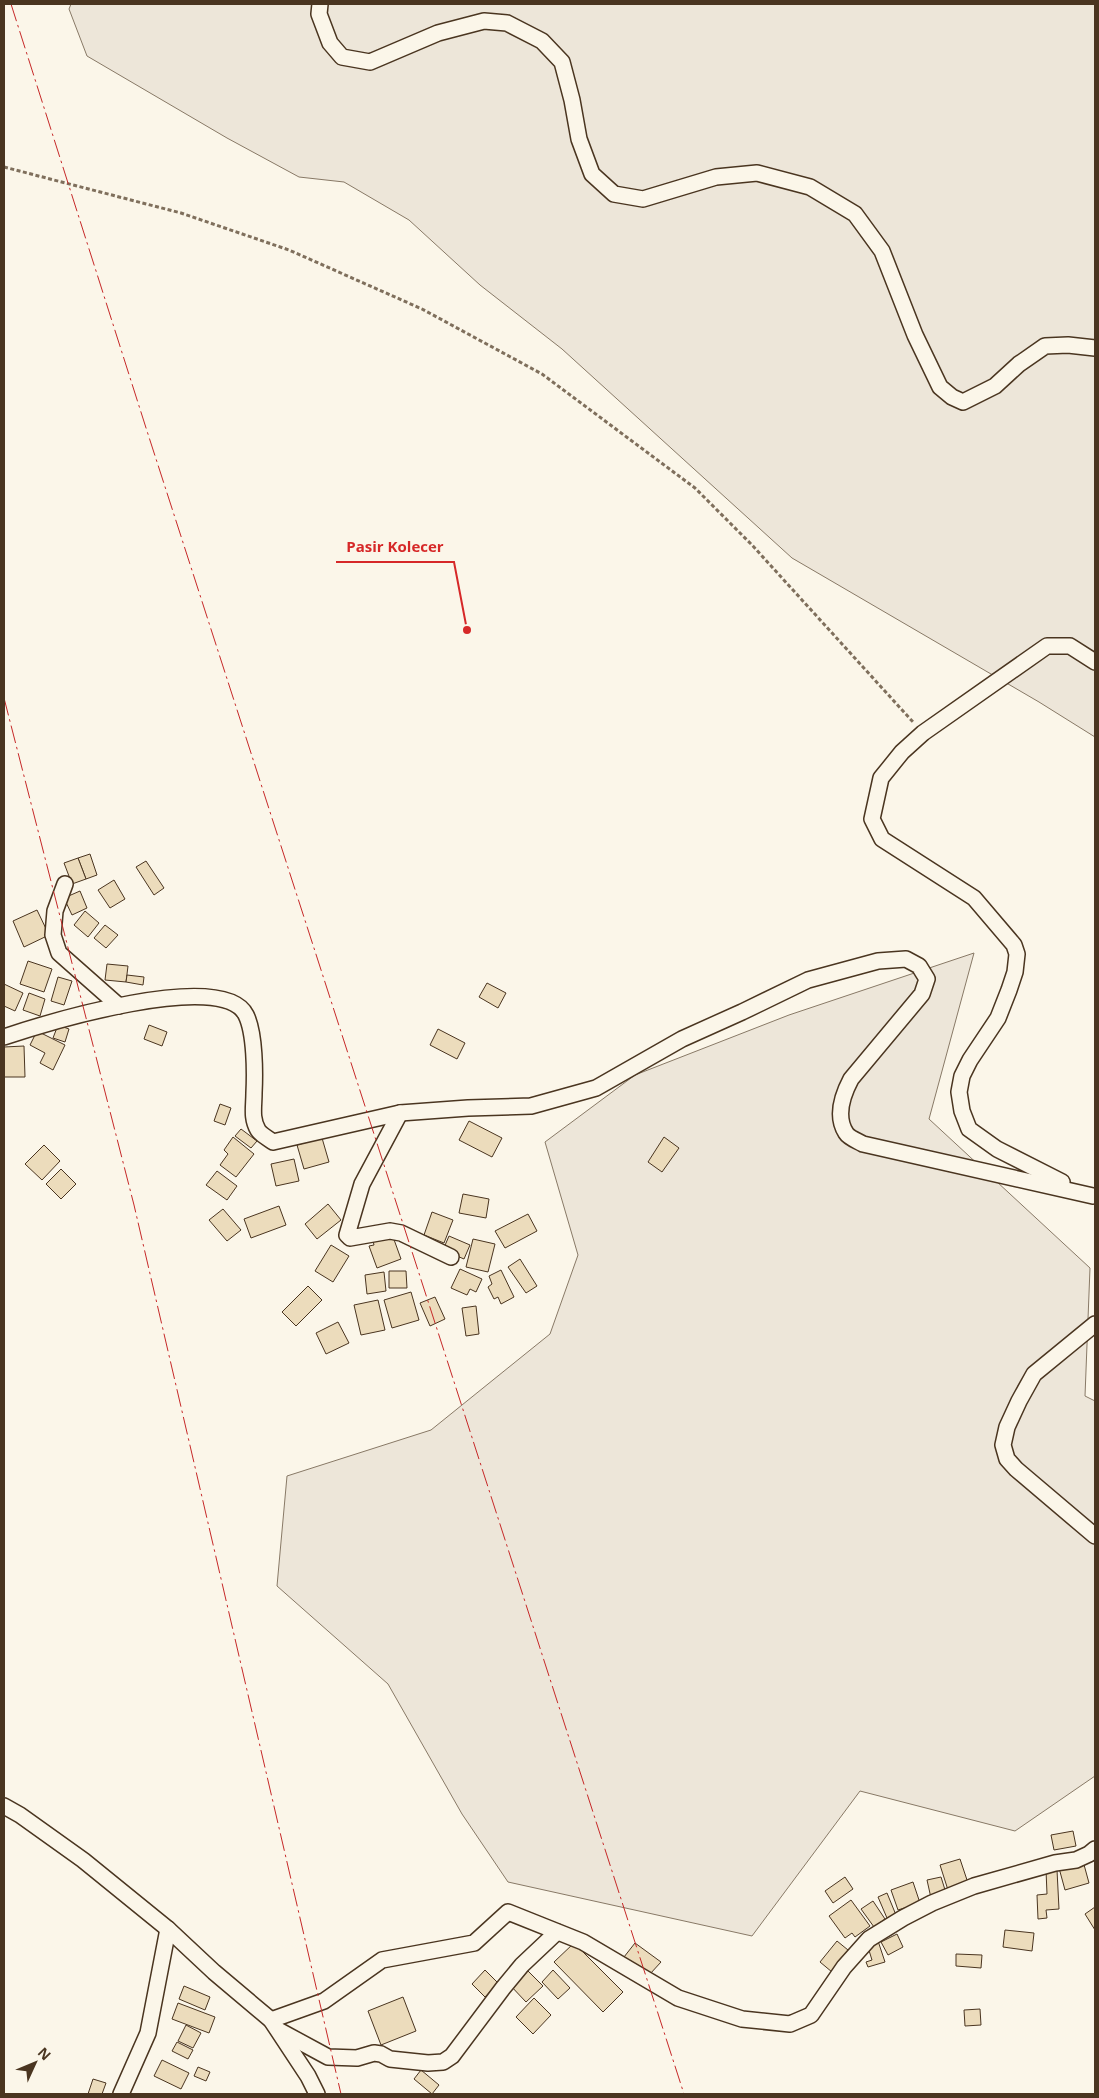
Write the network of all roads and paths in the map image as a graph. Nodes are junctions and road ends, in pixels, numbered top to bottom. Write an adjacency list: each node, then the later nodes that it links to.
1 (320, 4): 3 (street)
2 (4, 167): 5 (path)
3 (1095, 348)
4 (1095, 662): 5 (street)
5 (923, 733): 10 (street)
6 (65, 884): 7 (street)
7 (119, 1006): 8 (street); 9 (street)
8 (4, 1038)
9 (400, 1113): 10 (street); 11 (street)
10 (1094, 1196)
11 (451, 1257)
12 (1095, 1324): 13 (street)
13 (1095, 1536)
14 (4, 1806): 16 (street)
15 (1095, 1849): 17 (street)
16 (168, 1929): 18 (street); 19 (street)
17 (557, 1932): 18 (street); 18 (street)
18 (274, 2025): 20 (street)
19 (121, 2094)
20 (317, 2094)

